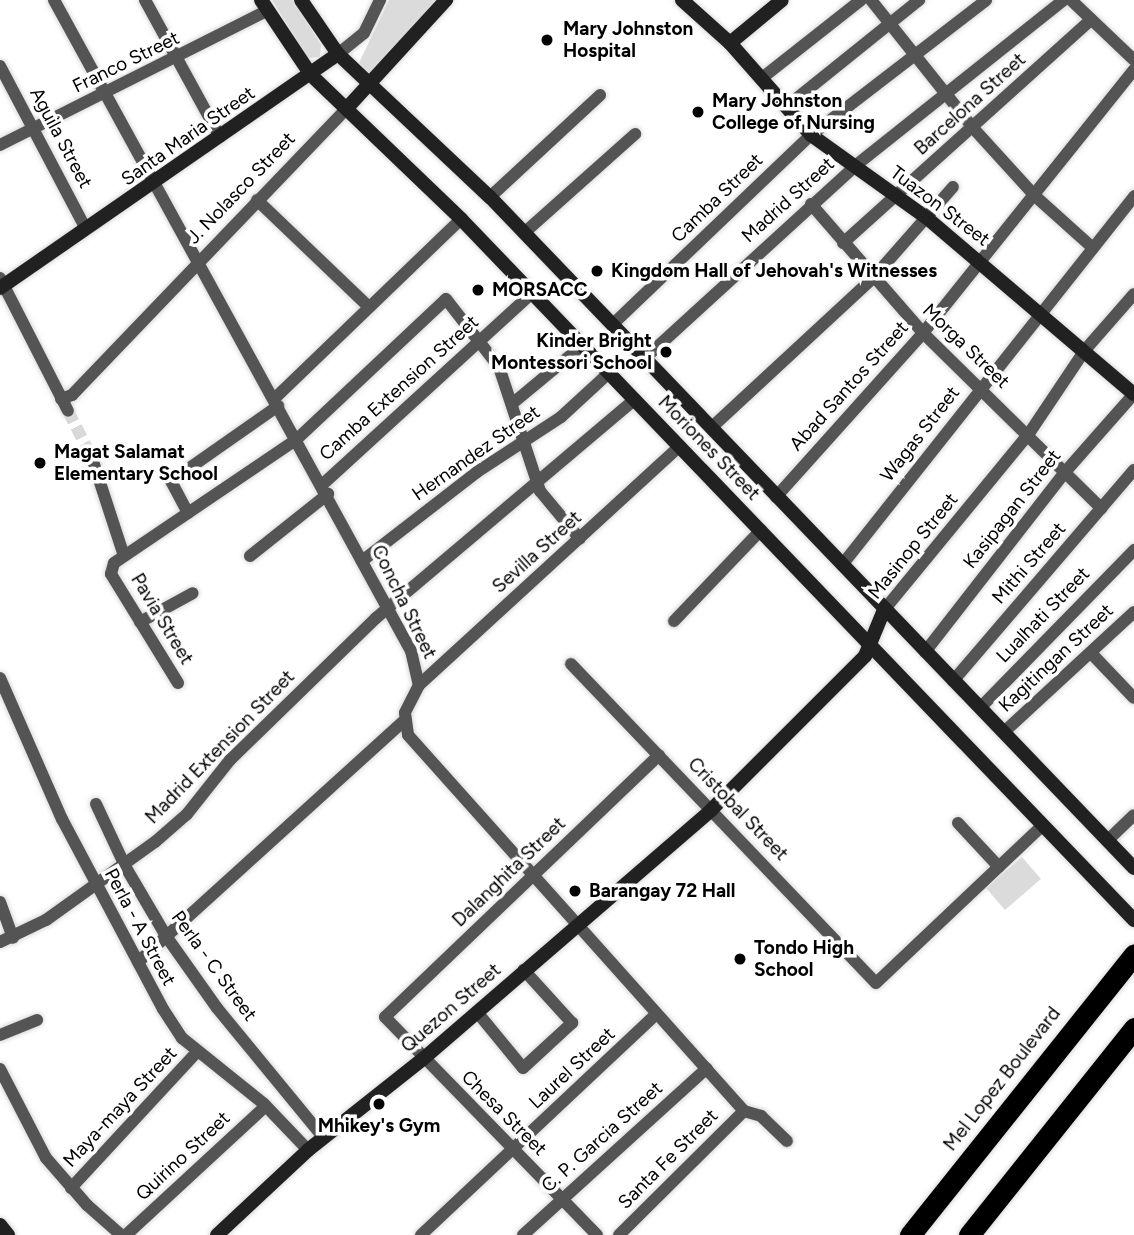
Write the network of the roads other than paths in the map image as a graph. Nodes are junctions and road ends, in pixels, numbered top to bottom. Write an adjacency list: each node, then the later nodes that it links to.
1 (54, 0): 27 (street, Concha Street)
2 (145, 0): 20 (street)
3 (301, 0): 18 (main road, Moriones Street)
4 (380, 0): 18 (street, Santa Maria Street)
5 (446, 0): 26 (main road, J. Nolasco Street)
6 (782, 0): 17 (main road)
7 (861, 0): 25 (street)
8 (871, 0): 16 (street)
9 (919, 0): 16 (street)
10 (986, 0): 19 (street, Camba Street)
11 (1064, 0): 29 (street, Madrid Street)
12 (1071, 0): 15 (street)
13 (689, 2): 17 (main road)
14 (264, 5): 20 (street, Franco Street); 24 (main road, Moriones Street)
15 (1091, 20): 21 (street); 33 (street, Barcelona Street)
16 (890, 23): 19 (street); 30 (street)
17 (730, 43): 25 (main road, Tuazon Street)
18 (338, 54): 24 (main road, Santa Maria Street); 26 (main road, Moriones Street)
19 (916, 56): 29 (street); 35 (street, Camba Street)
20 (178, 58): 27 (street, Franco Street); 36 (street)
21 (1134, 60)
22 (0, 66): 32 (street, Aguila Street)
23 (1134, 70): 42 (street, Abad Santos Street)
24 (311, 75): 31 (main road, Moriones Street); 36 (main road, Santa Maria Street)
25 (762, 78): 30 (main road, Tuazon Street)
26 (370, 85): 31 (main road, J. Nolasco Street); 44 (main road, Moriones Street)
27 (104, 94): 32 (street, Franco Street); 39 (street, Concha Street)
28 (600, 95): 44 (street)
29 (948, 96): 33 (street); 38 (street, Madrid Street)
30 (786, 107): 35 (main road, Tuazon Street)
31 (347, 108): 45 (street, J. Nolasco Street); 48 (main road, Moriones Street)
32 (35, 128): 37 (street, Franco Street); 49 (street, Aguila Street)
33 (974, 129): 41 (street, Barcelona Street); 42 (street)
34 (635, 134): 50 (street)
35 (811, 135): 38 (main road, Tuazon Street); 61 (street, Camba Street)
36 (220, 137): 39 (main road, Santa Maria Street)
37 (0, 145)
38 (855, 166): 41 (main road, Tuazon Street); 46 (street, Madrid Street)
39 (155, 182): 49 (main road, Santa Maria Street); 54 (street, Concha Street)
40 (953, 187): 47 (street)
41 (896, 196): 47 (main road, Tuazon Street); 51 (street, Barcelona Street)
42 (1035, 196): 52 (street); 53 (street, Abad Santos Street)
43 (1134, 196): 52 (street, Wagas Street)
44 (490, 197): 50 (main road, Moriones Street)
45 (257, 200): 54 (street, J. Nolasco Street); 59 (street)
46 (811, 204): 51 (street, Morga Street); 66 (street, Madrid Street)
47 (927, 218): 53 (main road, Tuazon Street); 55 (street)
48 (461, 219): 57 (main road, Moriones Street); 59 (street)
49 (86, 229): 56 (main road, Santa Maria Street)
50 (524, 233): 61 (main road, Moriones Street)
51 (843, 243): 55 (street, Morga Street)
52 (1093, 248): 60 (street, Wagas Street)
53 (980, 260): 60 (main road, Tuazon Street); 62 (street, Abad Santos Street)
54 (196, 261): 70 (street, J. Nolasco Street); 72 (street, Concha Street)
55 (873, 278): 62 (street, Morga Street); 75 (street)
56 (1, 284): 70 (street)
57 (532, 293): 63 (street, Camba Extension Street); 64 (main road, Moriones Street)
58 (1134, 294): 65 (street, Masinop Street)
59 (368, 306): 72 (street)
60 (1041, 311): 65 (main road, Tuazon Street); 68 (street, Wagas Street)
61 (612, 325): 66 (main road, Moriones Street)
62 (923, 333): 68 (street, Morga Street); 85 (street, Abad Santos Street)
63 (481, 340): 73 (street); 77 (street); 84 (street, Camba Extension Street)
64 (583, 345): 67 (main road, Moriones Street); 73 (street)
65 (1085, 351): 69 (main road, Tuazon Street); 76 (street, Masinop Street)
66 (644, 359): 75 (main road, Moriones Street)
67 (610, 372): 71 (main road, Moriones Street); 78 (street, Hernandez Street)
68 (981, 388): 76 (street, Morga Street); 94 (street, Wagas Street)
69 (1134, 394): 82 (street, Kasipagan Street)
70 (61, 399): 74 (street)
71 (635, 399): 79 (main road, Moriones Street); 83 (street)
72 (276, 402): 77 (street, Concha Street); 87 (street)
73 (513, 403): 78 (street)
74 (68, 411)
75 (711, 428): 85 (main road, Moriones Street)
76 (1028, 435): 82 (street, Morga Street); 97 (street, Masinop Street)
77 (297, 439): 84 (street, Concha Street); 87 (street)
78 (525, 444): 83 (street); 93 (street, Hernandez Street)
79 (680, 446): 88 (main road, Moriones Street); 89 (street, Sevilla Street)
80 (92, 458): 91 (street, Pavia Street)
81 (1134, 470): 86 (street, Mithi Street)
82 (1066, 471): 86 (street, Morga Street); 102 (street, Kasipagan Street)
83 (538, 480): 89 (street); 96 (street)
84 (325, 489): 92 (street, Camba Extension Street); 93 (street, Concha Street)
85 (776, 497): 94 (main road, Moriones Street)
86 (1101, 508): 106 (street, Mithi Street)
87 (188, 513): 91 (street)
88 (761, 530): 99 (street); 101 (main road, Moriones Street)
89 (580, 539): 108 (street, Sevilla Street)
90 (1134, 550): 110 (street, Lualhati Street)
91 (123, 553): 100 (street, Pavia Street)
92 (250, 556)
93 (362, 561): 96 (street, Concha Street)
94 (842, 565): 97 (main road, Moriones Street)
95 (193, 593): 100 (street)
96 (387, 609): 108 (street, Concha Street); 120 (street, Madrid Extension Street)
97 (884, 610): 101 (main road, Masinop Street); 102 (main road, Moriones Street)
98 (1133, 614): 103 (street, Kagitingan Street)
99 (674, 621)
100 (140, 622): 107 (street, Pavia Street)
101 (869, 644): 115 (main road, Masinop Street); 118 (main road, Moriones Street)
102 (925, 652): 106 (main road, Moriones Street)
103 (1091, 653): 109 (street); 112 (street, Kagitingan Street)
104 (572, 664): 113 (street, Cristobal Street)
105 (0, 678): 124 (street, Perla - A Street)
106 (953, 681): 110 (main road, Moriones Street)
107 (178, 683)
108 (419, 685): 111 (street, Concha Street)
109 (1134, 698)
110 (980, 708): 112 (main road, Moriones Street)
111 (403, 722): 123 (street); 128 (street)
112 (1004, 733): 119 (main road, Moriones Street)
113 (659, 755): 115 (street, Cristobal Street); 123 (street, Dalanghita Street)
114 (96, 804): 120 (street, Perla - C Street)
115 (711, 810): 121 (street, Cristobal Street); 127 (main road, Quezon Street)
116 (1134, 815): 119 (street)
117 (958, 823): 121 (street)
118 (1043, 825): 121 (street); 126 (main road, Moriones Street)
119 (1107, 841): 122 (main road, Moriones Street)
120 (125, 866): 124 (street, Madrid Extension Street); 128 (street, Perla - C Street)
121 (999, 867)
122 (1134, 868)
123 (532, 877): 127 (street); 136 (street, Dalanghita Street)
124 (95, 885): 129 (street, Madrid Extension Street); 132 (street, Perla - A Street)
125 (0, 902): 129 (street)
126 (1134, 920)
127 (576, 926): 133 (main road, Quezon Street); 135 (street)
128 (166, 936): 132 (street); 146 (street, Perla - C Street)
129 (13, 938): 130 (street, Madrid Extension Street)
130 (0, 943)
131 (1134, 954): 161 (highway, Mel Lopez Boulevard)
132 (138, 962): 140 (street, Perla - A Street)
133 (524, 970): 134 (main road, Quezon Street); 134 (street)
134 (477, 1012): 141 (main road, Quezon Street)
135 (656, 1014): 142 (street); 149 (street, Laurel Street)
136 (385, 1017): 141 (street, Chesa Street)
137 (37, 1020): 139 (street)
138 (1134, 1028): 162 (highway)
139 (0, 1035)
140 (197, 1052): 144 (street, Perla - A Street); 150 (street, Maya-maya Street)
141 (423, 1059): 146 (main road, Quezon Street); 149 (street, Chesa Street)
142 (707, 1068): 145 (street); 151 (street, C. P. Garcia Street)
143 (0, 1069): 150 (street)
144 (266, 1106): 148 (street, Perla - A Street); 155 (street, Quirino Street)
145 (744, 1111): 147 (street); 160 (street, Santa Fe Street)
146 (323, 1136): 148 (main road, Quezon Street)
147 (787, 1141)
148 (308, 1150): 156 (main road, Quezon Street)
149 (513, 1150): 151 (street, Chesa Street); 157 (street, Laurel Street)
150 (71, 1188): 154 (street)
151 (562, 1200): 158 (street, C. P. Garcia Street); 159 (street, Chesa Street)
152 (0, 1225): 153 (main road)
153 (8, 1235)
154 (121, 1235)
155 (126, 1235)
156 (217, 1235)
157 (421, 1235)
158 (523, 1235)
159 (597, 1235)
160 (619, 1235)
161 (910, 1235)
162 (969, 1235)

